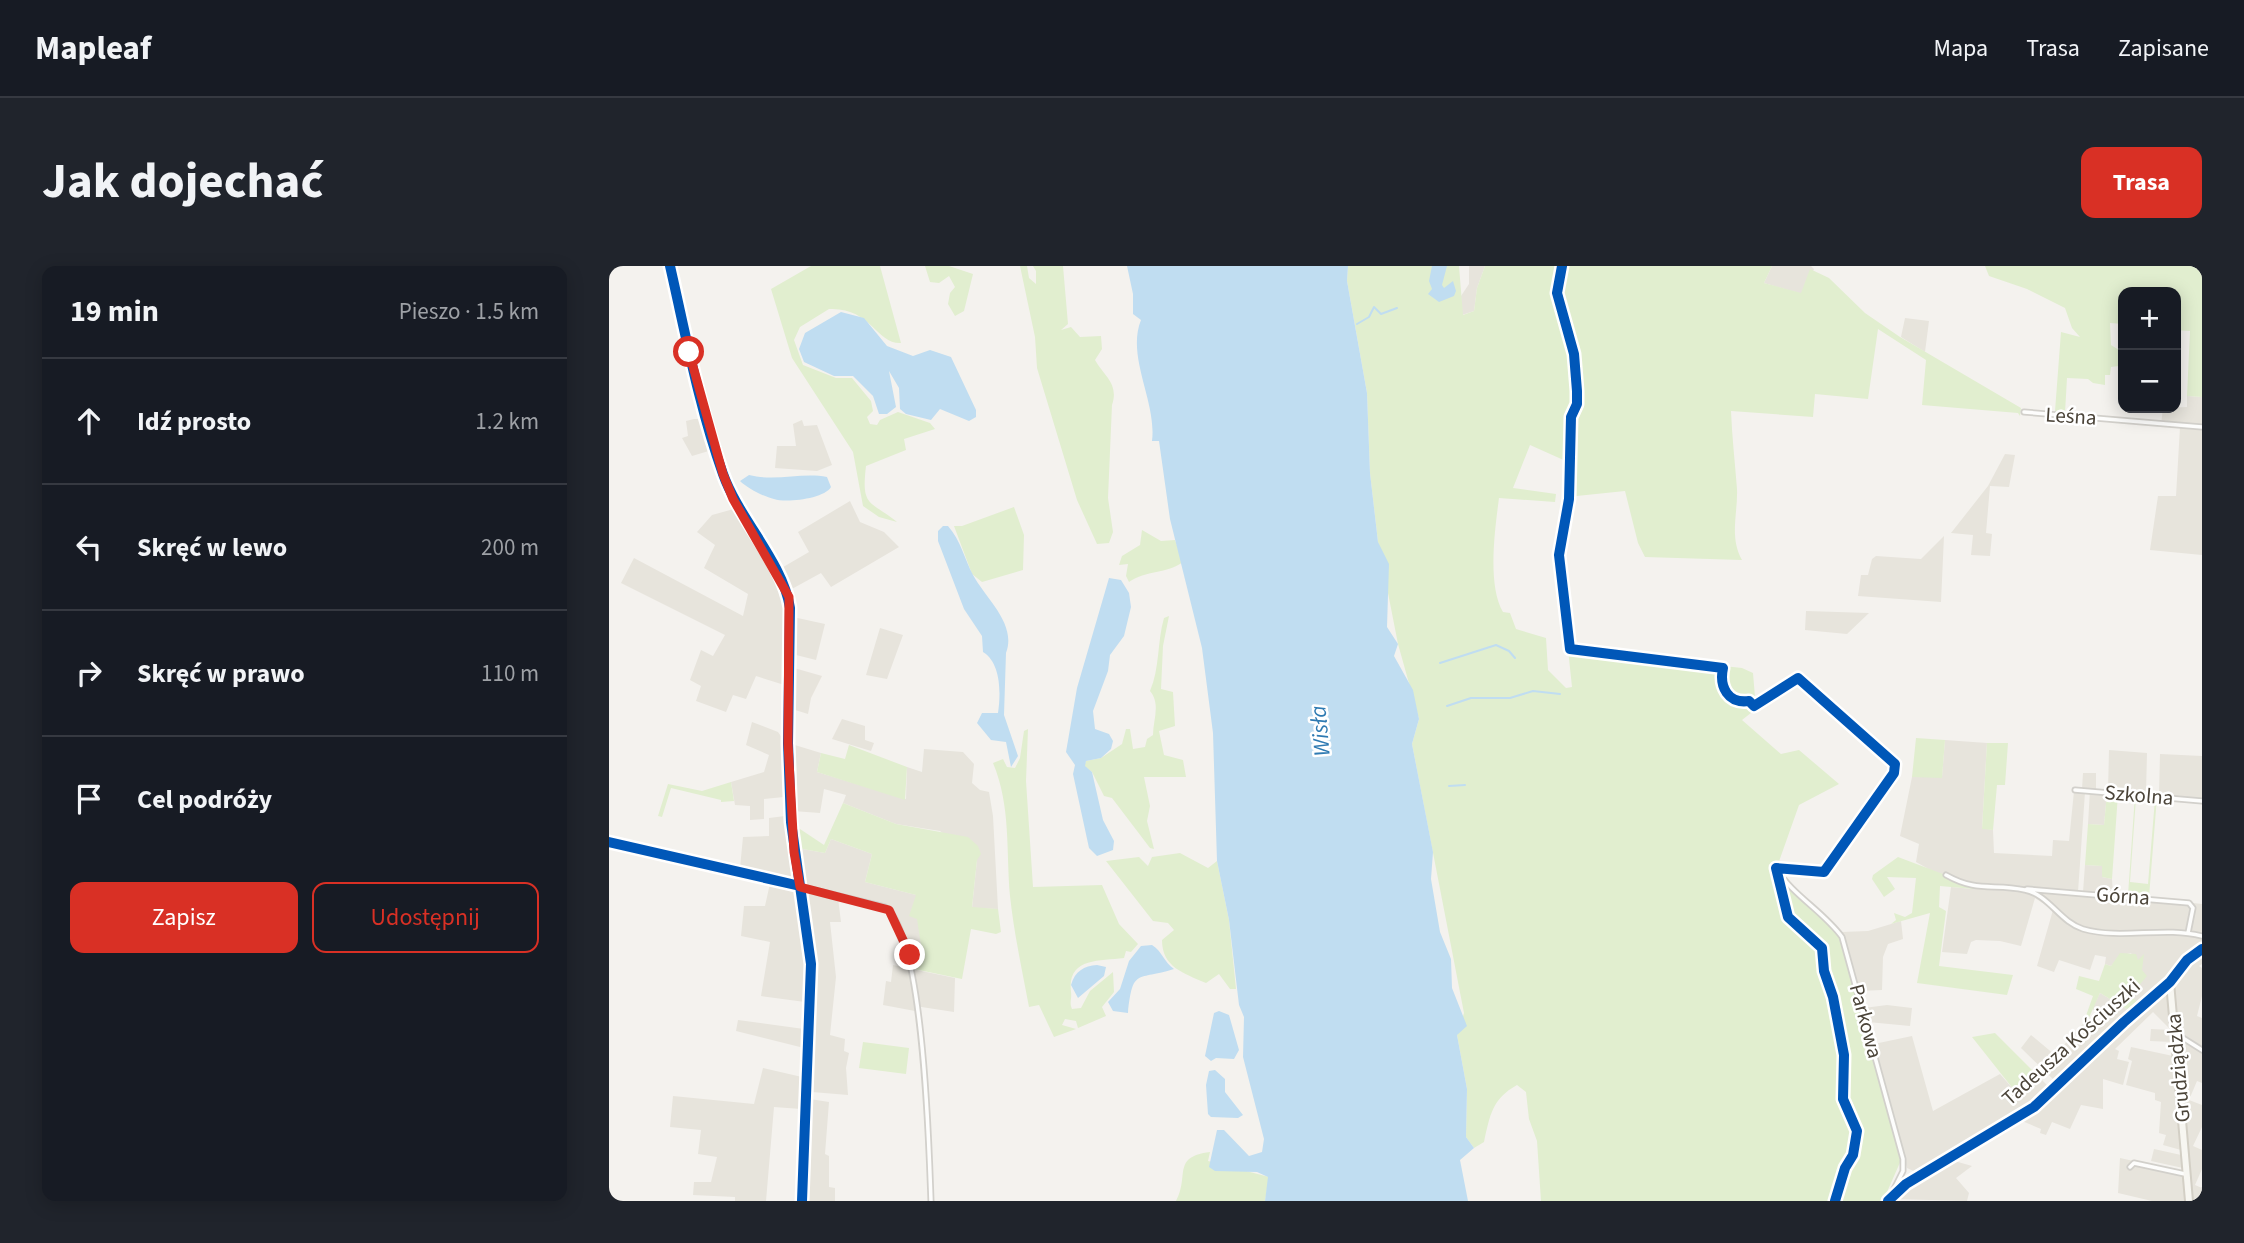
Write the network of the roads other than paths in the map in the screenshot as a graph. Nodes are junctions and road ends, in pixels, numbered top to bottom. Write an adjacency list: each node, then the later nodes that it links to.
1 (670, 266): 9 (street)
2 (2024, 412): 3 (street, Leśna)
3 (2202, 427)
4 (2075, 790): 5 (street, Szkolna)
5 (2202, 801)
6 (609, 842): 9 (street)
7 (1776, 868): 19 (street, Parkowa)
8 (1946, 875): 10 (street)
9 (800, 887): 20 (street); 21 (street)
10 (2026, 890): 11 (street); 11 (street, Górna)
11 (2188, 933): 12 (street)
12 (2202, 936)
13 (2202, 949): 14 (street, Grudziądzka)
14 (2170, 982): 15 (street, Grudziądzka); 19 (street, Tadeusza Kościuszki)
15 (2174, 1032): 16 (street); 18 (street, Grudziądzka)
16 (2202, 1050)
17 (2130, 1167): 18 (street)
18 (2187, 1174): 22 (street, Grudziądzka)
19 (1889, 1199)
20 (802, 1201)
21 (931, 1201)
22 (2189, 1201)

